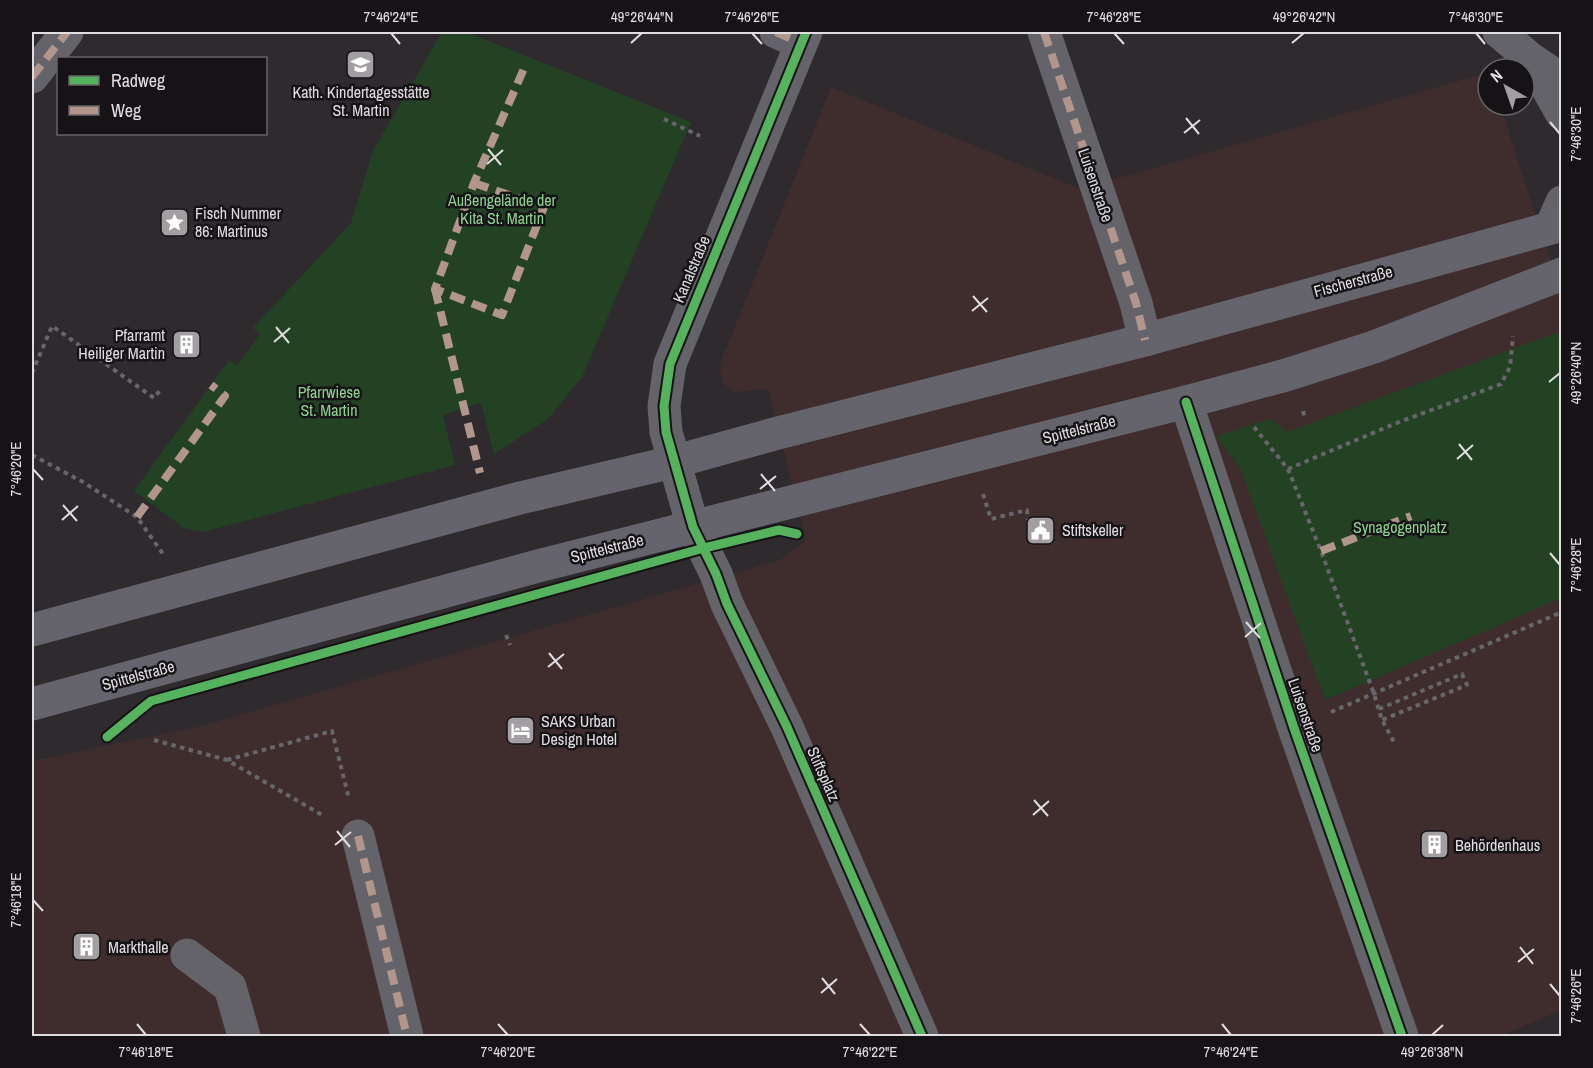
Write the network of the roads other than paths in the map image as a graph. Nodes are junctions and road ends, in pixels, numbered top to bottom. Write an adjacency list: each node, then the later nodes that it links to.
1 (67, 32): 8 (street)
2 (1044, 32): 13 (street, Luisenstraße)
3 (1499, 32): 5 (street)
4 (794, 35): 15 (street, Kanalstraße)
5 (1529, 57)
6 (1536, 62): 9 (street)
7 (1536, 68): 10 (street)
8 (32, 77)
9 (1562, 80)
10 (1562, 114)
11 (1558, 218): 13 (main road, Fischerstraße)
12 (1562, 274): 14 (main road)
13 (1145, 340): 15 (main road)
14 (1186, 402): 16 (main road, Spittelstraße); 24 (street, Luisenstraße)
15 (673, 462): 16 (street, Kanalstraße); 17 (main road)
16 (693, 527): 18 (main road, Spittelstraße); 23 (street, Stiftsplatz)
17 (32, 630)
18 (32, 704)
19 (358, 836): 22 (street)
20 (187, 955): 21 (street)
21 (244, 1036)
22 (407, 1036)
23 (922, 1036)
24 (1402, 1036)

